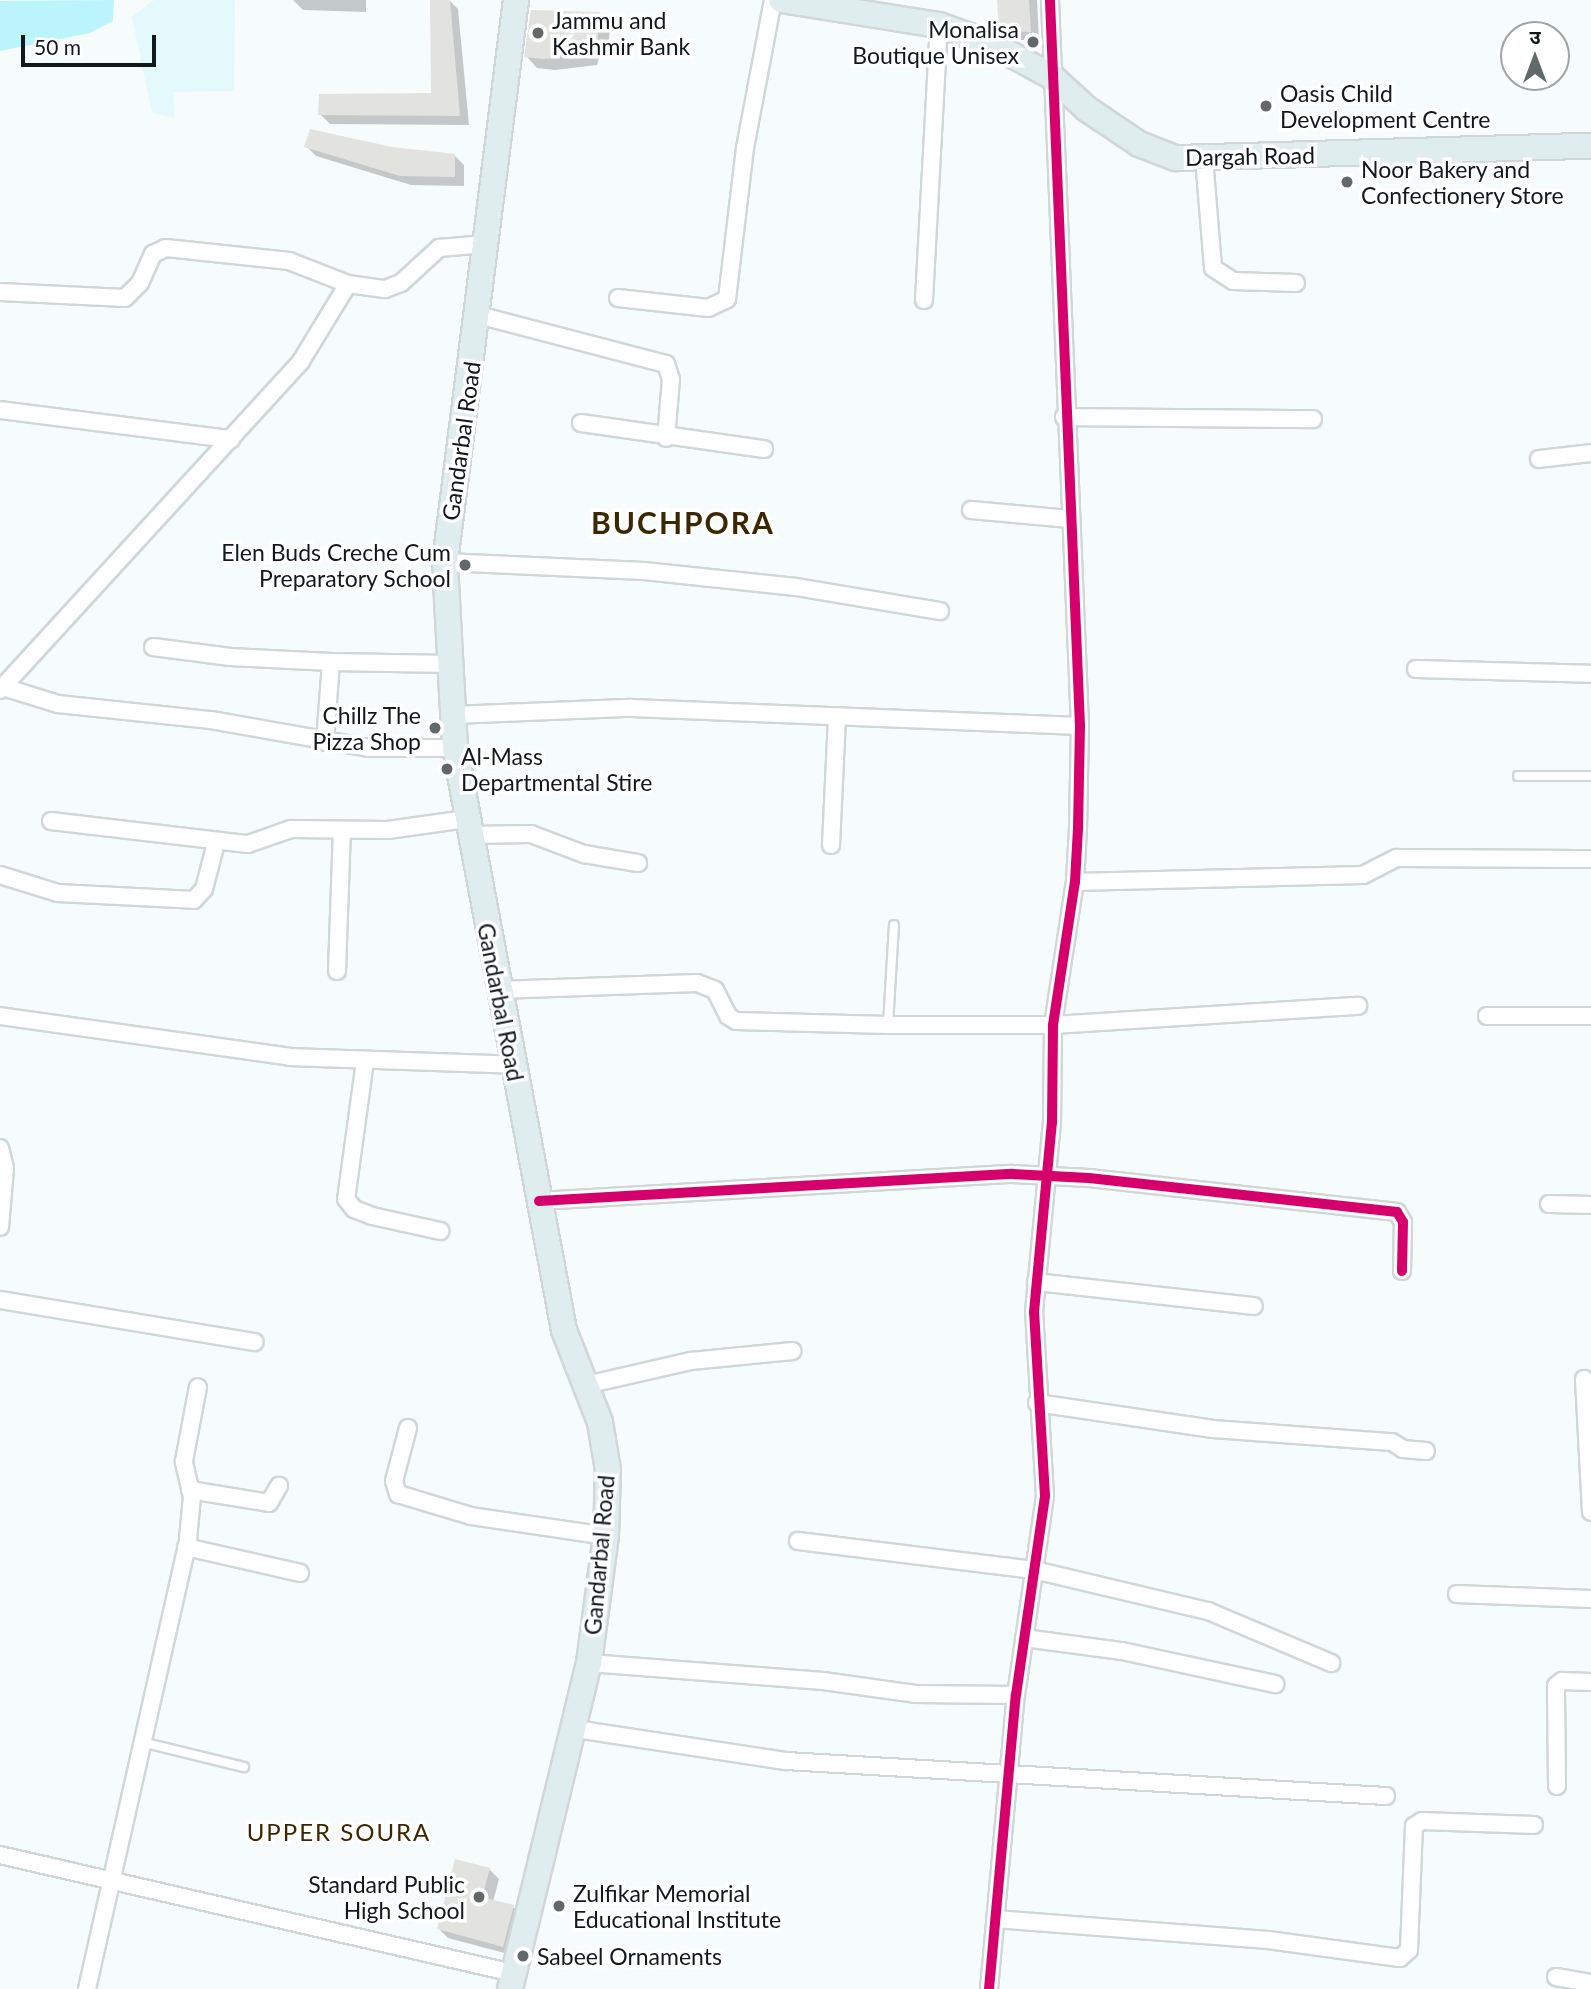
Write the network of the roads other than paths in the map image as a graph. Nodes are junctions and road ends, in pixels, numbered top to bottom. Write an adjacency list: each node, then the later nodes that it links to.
1 (516, 0): 10 (main road, Gandarbal Road)
2 (773, 0): 14 (street)
3 (781, 0): 5 (main road, Dargah Road)
4 (1050, 0): 7 (street)
5 (832, 3): 6 (main road, Dargah Road)
6 (939, 25): 7 (main road, Dargah Road); 15 (street)
7 (1051, 76): 9 (main road, Dargah Road); 18 (street)
8 (1591, 146): 9 (main road, Dargah Road)
9 (1204, 158): 11 (street)
10 (486, 244): 12 (street); 16 (main road, Gandarbal Road)
11 (1296, 283)
12 (348, 284): 13 (street); 22 (street)
13 (0, 292)
14 (618, 298)
15 (923, 300)
16 (478, 315): 21 (street); 28 (main road, Gandarbal Road)
17 (0, 411): 22 (street)
18 (1065, 417): 19 (street); 27 (street)
19 (1313, 419)
20 (582, 423): 21 (street)
21 (666, 438): 23 (street)
22 (231, 439): 35 (street)
23 (764, 449)
24 (1591, 453): 25 (street)
25 (1538, 458)
26 (971, 510): 27 (street)
27 (1070, 519): 38 (street)
28 (445, 562): 29 (street); 32 (main road, Gandarbal Road)
29 (940, 611)
30 (153, 647): 31 (street)
31 (331, 662): 32 (street); 39 (street)
32 (450, 664): 36 (main road, Gandarbal Road)
33 (1416, 669): 34 (street)
34 (1591, 674)
35 (2, 688): 39 (street)
36 (453, 715): 37 (street); 40 (main road, Gandarbal Road)
37 (837, 716): 38 (street); 47 (street)
38 (1080, 726): 51 (street)
39 (325, 741): 40 (street)
40 (455, 748): 44 (main road, Gandarbal Road)
41 (1518, 776): 42 (lane)
42 (1591, 776)
43 (51, 821): 46 (street)
44 (468, 827): 45 (street); 49 (street); 54 (main road, Gandarbal Road)
45 (342, 830): 46 (street); 53 (street)
46 (216, 843): 50 (street)
47 (831, 845)
48 (1591, 859): 51 (street)
49 (638, 863)
50 (0, 875)
51 (1075, 882): 60 (street)
52 (894, 925): 59 (lane)
53 (337, 971)
54 (498, 990): 59 (street); 62 (main road, Gandarbal Road)
55 (1358, 1006): 60 (street)
56 (0, 1016): 61 (street)
57 (1488, 1016): 58 (street)
58 (1591, 1016)
59 (888, 1025): 60 (street)
60 (1053, 1025): 64 (street)
61 (365, 1061): 62 (street); 69 (street)
62 (514, 1065): 65 (main road, Gandarbal Road)
63 (0, 1148): 68 (street)
64 (1048, 1177): 65 (street); 70 (street); 71 (street)
65 (539, 1201): 77 (main road, Gandarbal Road)
66 (1549, 1204): 67 (street)
67 (1591, 1205)
68 (0, 1227)
69 (440, 1231)
70 (1402, 1271)
71 (1036, 1282): 73 (street); 79 (street)
72 (0, 1300): 74 (street)
73 (1254, 1306)
74 (255, 1342)
75 (793, 1351): 77 (street)
76 (1584, 1379): 84 (street)
77 (586, 1385): 85 (main road, Gandarbal Road)
78 (198, 1387): 83 (street)
79 (1037, 1403): 81 (street); 88 (street)
80 (408, 1428): 85 (street)
81 (1426, 1451)
82 (279, 1486): 83 (street)
83 (190, 1490): 87 (street)
84 (1591, 1512)
85 (606, 1536): 93 (main road, Gandarbal Road)
86 (798, 1541): 88 (street)
87 (186, 1547): 89 (street); 99 (street)
88 (1034, 1570): 92 (street); 94 (street)
89 (300, 1573)
90 (1457, 1594): 91 (street)
91 (1591, 1599)
92 (1024, 1638): 96 (street); 97 (street)
93 (589, 1663): 97 (street); 98 (main road, Gandarbal Road)
94 (1331, 1663)
95 (1591, 1682): 102 (street)
96 (1275, 1684)
97 (1016, 1695): 101 (street)
98 (576, 1729): 101 (street); 109 (main road, Gandarbal Road)
99 (142, 1742): 100 (lane); 106 (street)
100 (244, 1767)
101 (1007, 1776): 103 (street); 107 (street)
102 (1558, 1786)
103 (1386, 1796)
104 (1534, 1825): 107 (street)
105 (0, 1855): 106 (street)
106 (111, 1881): 109 (street); 111 (street)
107 (995, 1919): 112 (street)
108 (1556, 1977): 110 (street)
109 (511, 1981)
110 (1591, 1983)
111 (87, 1989)
112 (989, 1989)

